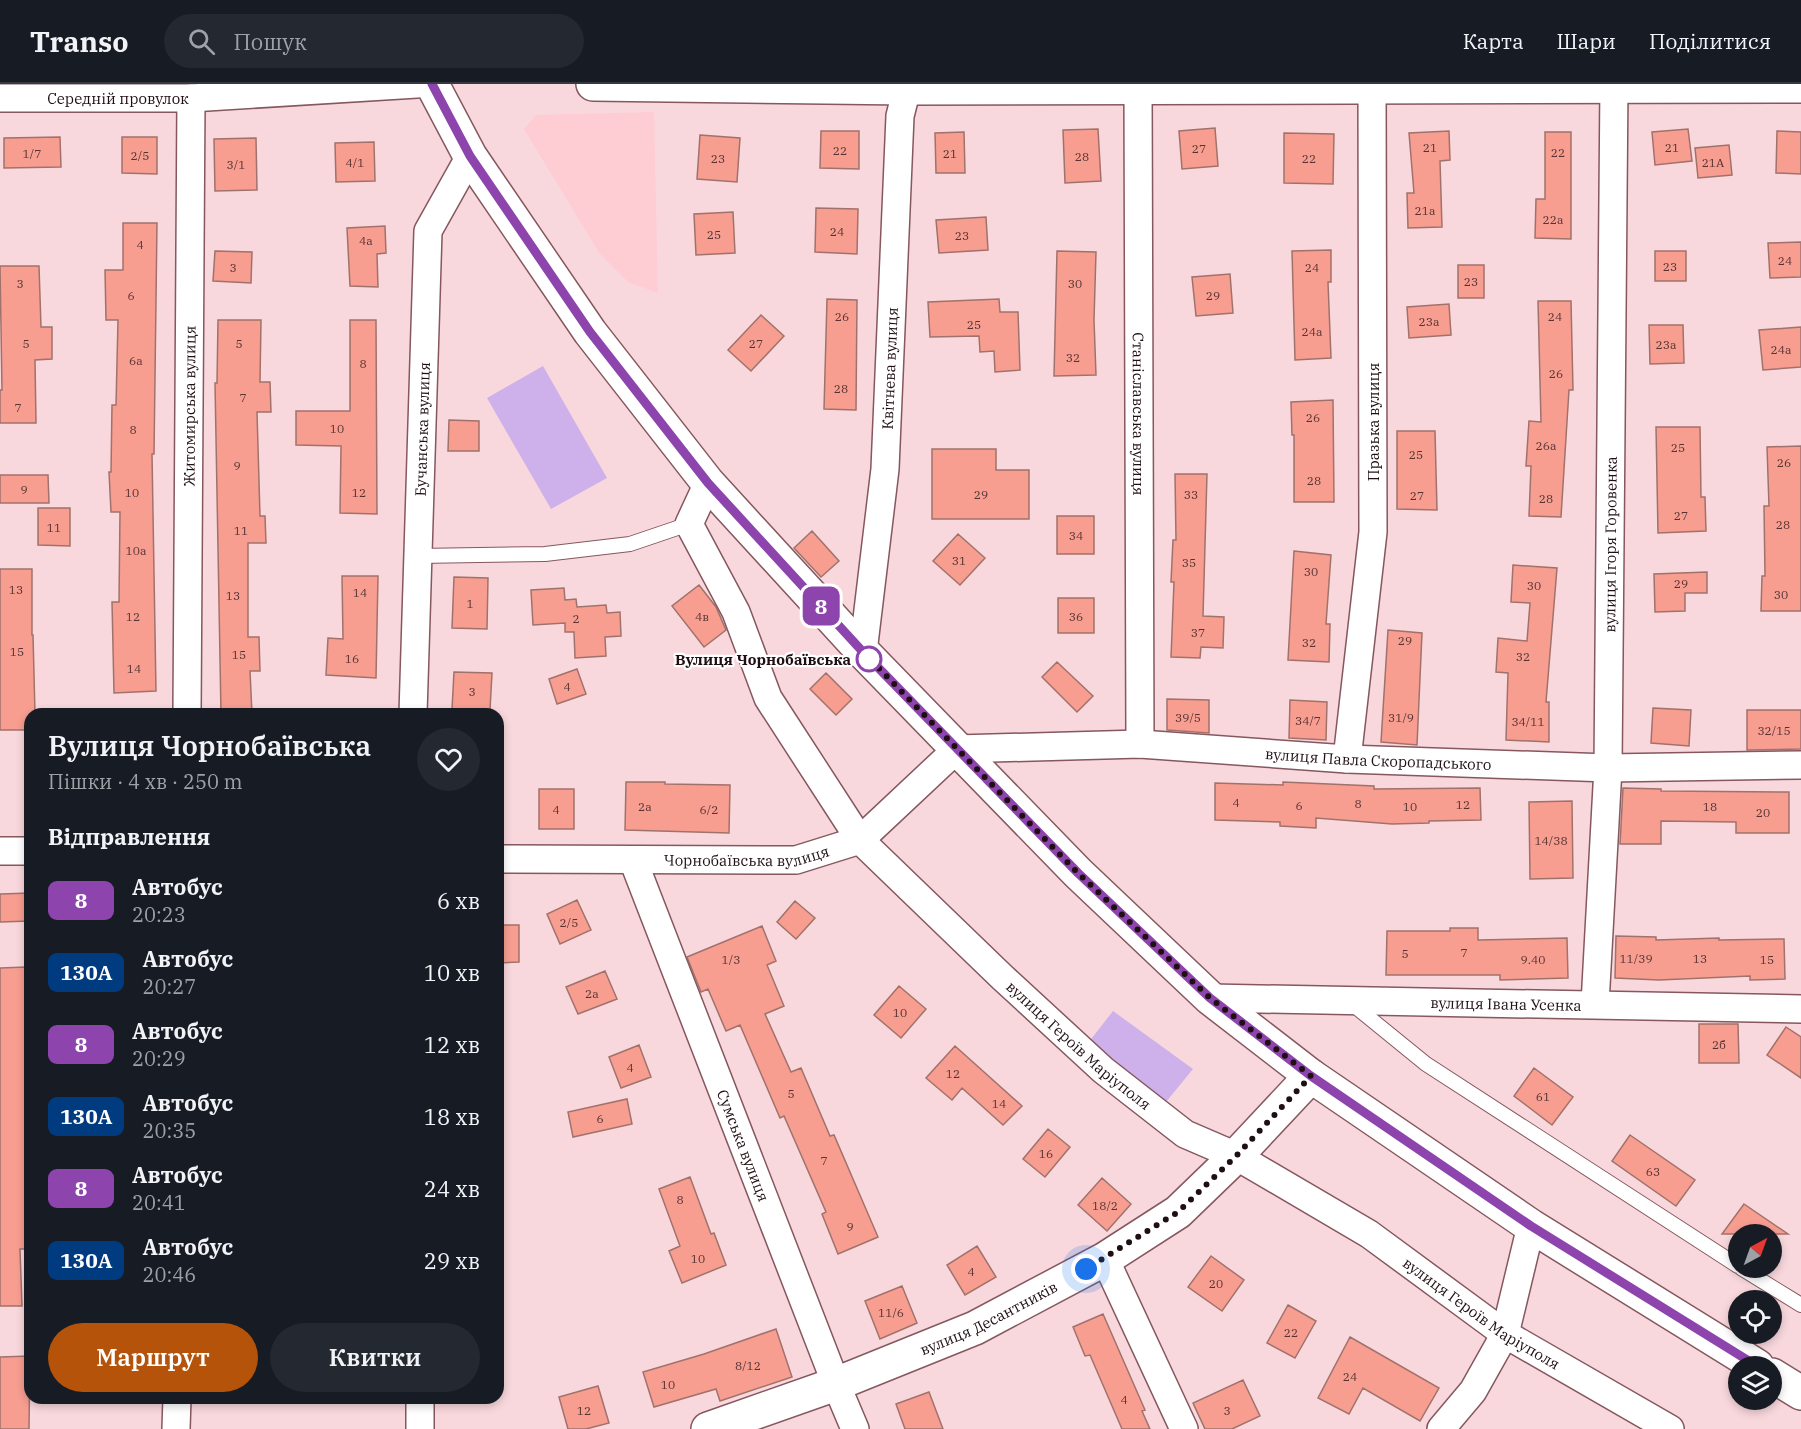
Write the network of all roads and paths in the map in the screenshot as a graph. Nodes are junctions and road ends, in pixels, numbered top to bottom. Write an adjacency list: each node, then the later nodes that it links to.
1 (417, 84): 11 (street, Середній провулок)
2 (432, 84): 12 (street)
3 (593, 84): 4 (street)
4 (662, 85): 7 (street)
5 (1138, 85): 7 (street); 8 (street); 19 (street, Станіславська вулиця)
6 (1614, 85): 8 (street); 9 (street); 23 (street, вулиця Ігоря Горовенка)
7 (908, 86): 16 (street, Квітнева вулиця)
8 (1372, 86): 21 (street, Празька вулиця)
9 (1801, 86)
10 (0, 98): 11 (street, Середній провулок)
11 (191, 98): 17 (street, Житомирська вулиця)
12 (470, 156): 13 (street); 15 (street, Бучанська вулиця)
13 (708, 483): 14 (street); 16 (street)
14 (689, 524): 15 (lane); 24 (street, вулиця Героїв Маріуполя)
15 (418, 556): 18 (street, Бучанська вулиця)
16 (863, 652): 20 (street)
17 (187, 708)
18 (413, 708)
19 (1140, 744): 20 (street, вулиця Павла Скоропадського); 21 (street, вулиця Павла Скоропадського)
20 (957, 749): 24 (street, Чорнобаївська вулиця); 29 (street)
21 (1347, 759): 23 (street, вулиця Павла Скоропадського)
22 (1801, 765): 23 (street, вулиця Павла Скоропадського)
23 (1608, 768): 31 (street, вулиця Ігоря Горовенка)
24 (860, 840): 28 (street, Чорнобаївська вулиця); 34 (street, вулиця Героїв Маріуполя)
25 (0, 851): 26 (street)
26 (24, 851)
27 (504, 859): 28 (street, Чорнобаївська вулиця)
28 (633, 860): 43 (street, Сумська вулиця)
29 (1210, 998): 30 (street, вулиця Івана Усенка); 33 (street)
30 (1347, 1000): 31 (street, вулиця Івана Усенка); 37 (lane)
31 (1595, 1004): 32 (street, вулиця Івана Усенка)
32 (1801, 1009)
33 (1311, 1076): 34 (street, вулиця Десантників); 35 (street)
34 (1236, 1156): 36 (street, вулиця Десантників); 40 (street, вулиця Героїв Маріуполя)
35 (1531, 1226): 40 (street); 41 (street)
36 (1105, 1259): 43 (street, вулиця Десантників); 51 (street)
37 (1728, 1259)
38 (1758, 1278): 39 (lane)
39 (1801, 1305)
40 (1505, 1334): 52 (street); 53 (street, вулиця Героїв Маріуполя)
41 (1741, 1356)
42 (1782, 1381): 44 (street)
43 (836, 1384): 49 (street, вулиця Десантників); 50 (street, Сумська вулиця)
44 (1801, 1393)
45 (177, 1404): 47 (street)
46 (420, 1404): 48 (street)
47 (176, 1429)
48 (420, 1429)
49 (708, 1429)
50 (855, 1429)
51 (1184, 1429)
52 (1441, 1429)
53 (1670, 1429)

